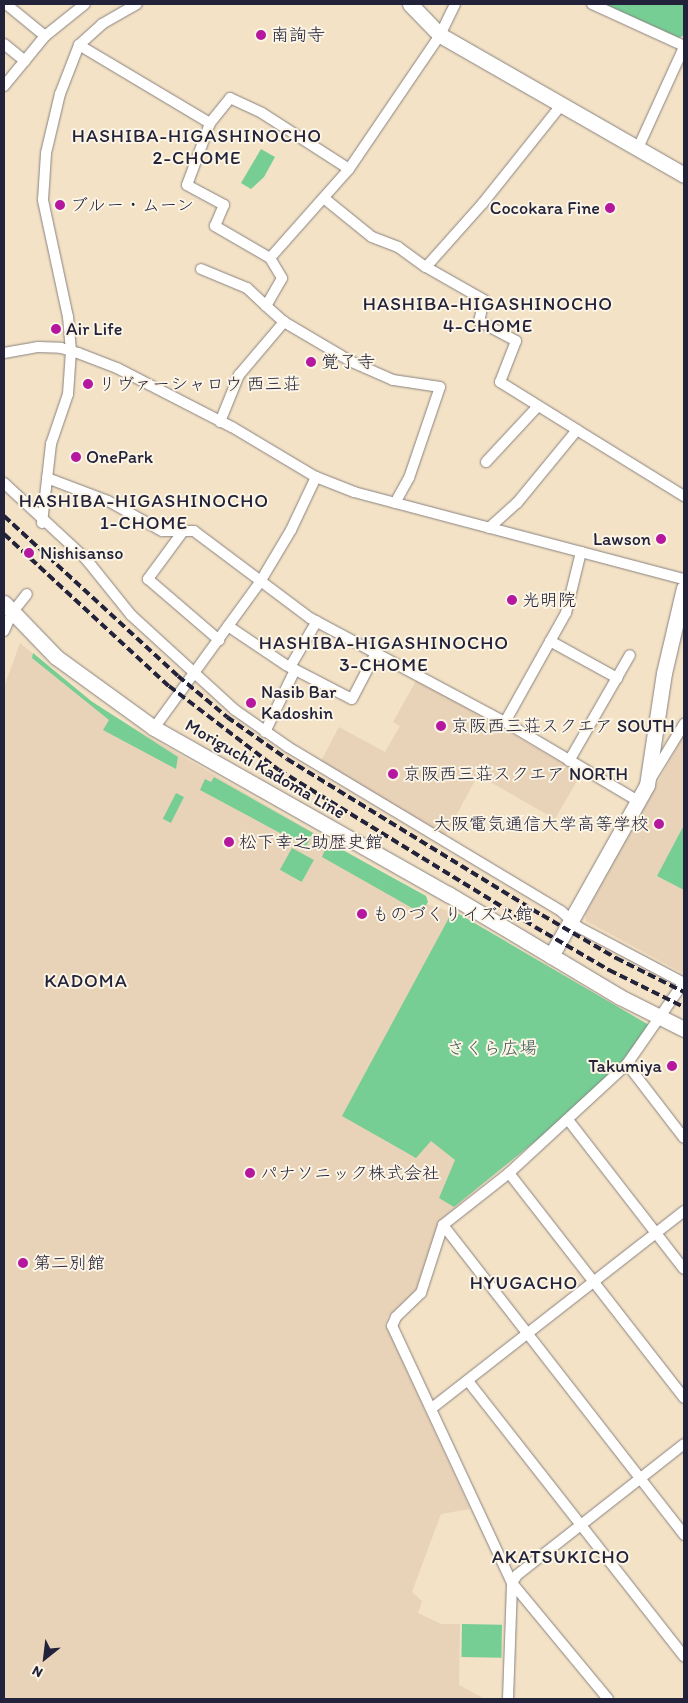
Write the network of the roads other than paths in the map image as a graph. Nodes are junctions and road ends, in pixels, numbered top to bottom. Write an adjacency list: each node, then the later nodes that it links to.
1 (6, 4): 8 (street)
2 (85, 4): 8 (street)
3 (137, 4): 10 (street)
4 (410, 4): 7 (main road)
5 (454, 4): 7 (street)
6 (592, 4): 11 (street)
7 (440, 35): 14 (main road); 17 (street)
8 (45, 36): 12 (street)
9 (4, 44): 12 (street)
10 (79, 45): 15 (street); 25 (street)
11 (684, 47): 16 (street)
12 (25, 61): 13 (street)
13 (5, 83)
14 (562, 104): 16 (main road); 21 (street)
15 (210, 123): 17 (street); 20 (street)
16 (638, 148): 18 (main road)
17 (349, 169): 19 (street)
18 (684, 175)
19 (325, 199): 20 (street); 21 (street)
20 (270, 258): 23 (street)
21 (426, 268): 27 (street)
22 (201, 269): 23 (street)
23 (266, 306): 24 (street)
24 (284, 322): 28 (street); 35 (street)
25 (71, 351): 26 (street); 28 (street); 32 (street)
26 (4, 353)
27 (538, 406): 29 (street); 30 (street)
28 (220, 422): 31 (street)
29 (577, 430): 34 (street); 37 (street)
30 (486, 462)
31 (316, 477): 35 (street); 41 (street)
32 (47, 478): 36 (street); 38 (street)
33 (4, 483): 36 (street)
34 (684, 496)
35 (395, 503): 37 (street)
36 (42, 524): 53 (street)
37 (489, 528): 39 (street)
38 (184, 530): 41 (street); 48 (street)
39 (581, 552): 40 (street); 49 (street)
40 (684, 579)
41 (260, 582): 45 (street); 46 (street)
42 (684, 588): 60 (main road)
43 (27, 594): 44 (street)
44 (8, 608): 47 (street); 57 (main road, Moriguchi Kadoma Line)
45 (317, 621): 50 (street); 52 (street)
46 (228, 626): 48 (street); 52 (street)
47 (4, 632)
48 (219, 640): 53 (street)
49 (550, 641): 54 (street); 55 (street)
50 (376, 652): 52 (street); 55 (street)
51 (630, 655): 54 (street)
52 (292, 669): 58 (street)
53 (194, 674): 57 (street); 58 (street)
54 (617, 678): 59 (street)
55 (505, 722): 59 (street)
56 (684, 724): 60 (street)
57 (154, 728): 63 (main road, Moriguchi Kadoma Line)
58 (265, 732): 62 (street)
59 (569, 761): 61 (street)
60 (647, 785): 61 (main road)
61 (638, 801): 62 (main road)
62 (571, 920): 63 (main road); 64 (street)
63 (550, 956): 65 (main road, Moriguchi Kadoma Line)
64 (684, 982): 65 (street)
65 (661, 1018): 66 (main road, Moriguchi Kadoma Line); 67 (street)
66 (684, 1029)
67 (627, 1064): 68 (street); 69 (street)
68 (569, 1121): 70 (street); 73 (street)
69 (684, 1138)
70 (509, 1173): 72 (street); 75 (street)
71 (684, 1211): 73 (street)
72 (443, 1225): 76 (street); 79 (street)
73 (656, 1232): 74 (street); 75 (street)
74 (684, 1268)
75 (594, 1282): 76 (street); 78 (street)
76 (527, 1335): 77 (street); 81 (street)
77 (468, 1381): 79 (street); 82 (street)
78 (684, 1398)
79 (432, 1408): 84 (street)
80 (684, 1444): 81 (street)
81 (641, 1479): 82 (street); 83 (street)
82 (581, 1526): 84 (street); 85 (street)
83 (684, 1535)
84 (512, 1583): 86 (street); 87 (street)
85 (684, 1656)
86 (508, 1699)
87 (608, 1699)

